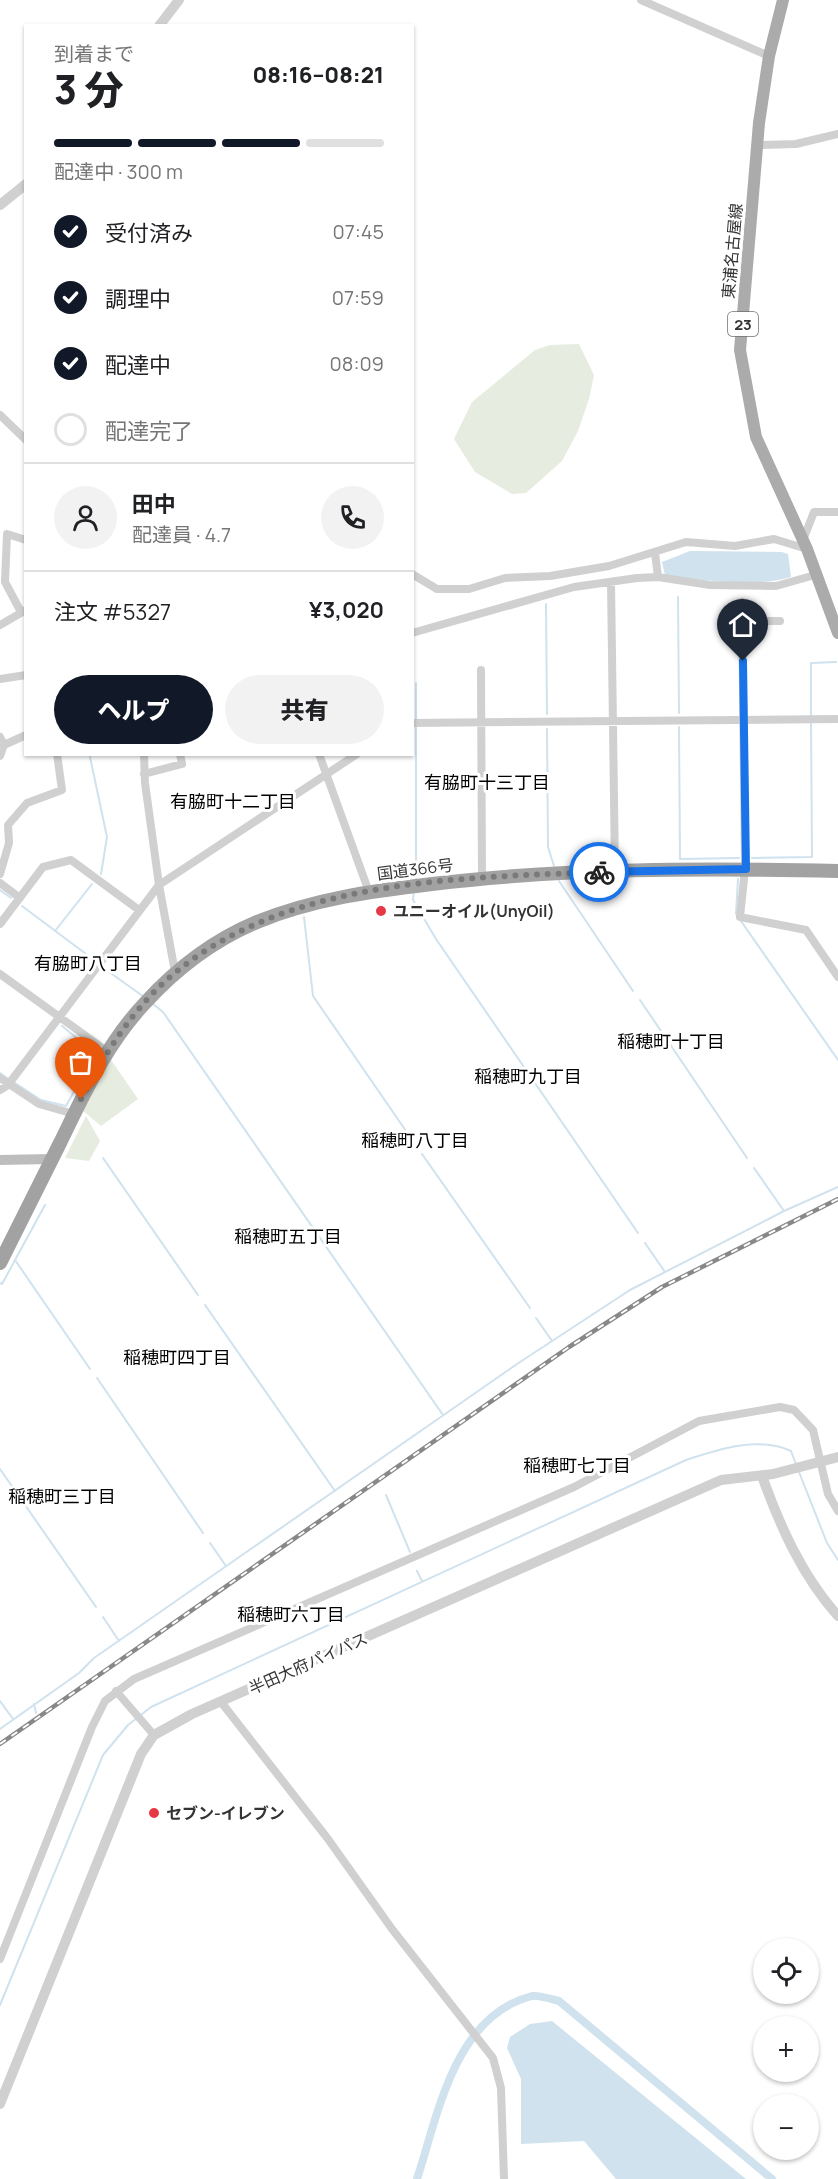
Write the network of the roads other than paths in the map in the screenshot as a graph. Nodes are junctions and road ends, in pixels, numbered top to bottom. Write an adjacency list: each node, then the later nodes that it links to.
1 (179, 0): 4 (street)
2 (641, 0): 5 (street)
3 (783, 0): 5 (main road, 東浦名古屋線 / 23)
4 (161, 24)
5 (769, 56): 7 (main road, 東浦名古屋線 / 23)
6 (838, 134): 7 (street)
7 (758, 145): 14 (main road, 東浦名古屋線 / 23)
8 (24, 187): 9 (street)
9 (0, 205)
10 (0, 415): 11 (street)
11 (24, 438)
12 (838, 512): 14 (street)
13 (24, 539): 21 (street)
14 (805, 544): 15 (street); 17 (main road, 東浦名古屋線 / 23)
15 (655, 553): 16 (street); 18 (street)
16 (414, 575)
17 (815, 575): 18 (street); 26 (main road, 東浦名古屋線 / 23)
18 (658, 577): 19 (street)
19 (611, 582): 25 (street); 31 (street)
20 (742, 602): 22 (street)
21 (23, 611): 24 (street)
22 (742, 621): 23 (street); 32 (street)
23 (780, 621)
24 (0, 625)
25 (414, 632)
26 (838, 633)
27 (481, 670): 33 (street)
28 (24, 675): 29 (street)
29 (0, 679)
30 (838, 718): 32 (street)
31 (611, 720): 32 (street); 33 (street); 47 (street)
32 (743, 720): 46 (street)
33 (482, 722): 34 (street); 50 (street)
34 (414, 723)
35 (24, 736): 37 (street)
36 (0, 737): 37 (street)
37 (4, 745): 38 (street)
38 (0, 756)
39 (57, 756): 49 (street)
40 (144, 756): 44 (street)
41 (180, 756): 44 (street)
42 (320, 756): 45 (street)
43 (354, 756): 45 (street)
44 (144, 774): 52 (street)
45 (325, 774): 52 (street); 53 (street)
46 (746, 869): 47 (highway, 国道366号); 48 (highway, 国道366号); 59 (street)
47 (615, 871): 50 (highway, 国道366号)
48 (838, 871)
49 (0, 874)
50 (482, 878): 53 (highway, 国道366号)
51 (0, 883): 54 (street)
52 (159, 885): 55 (street); 57 (street)
53 (369, 892): 57 (highway, 国道366号)
54 (20, 898): 55 (street); 56 (street)
55 (139, 910): 60 (street)
56 (0, 924)
57 (175, 972): 61 (highway, 国道366号)
58 (0, 974): 60 (street)
59 (838, 976)
60 (59, 1018): 61 (street); 63 (street)
61 (108, 1052): 65 (highway, 国道366号)
62 (0, 1078): 63 (street)
63 (8, 1084): 64 (street); 65 (street)
64 (0, 1089)
65 (74, 1114): 66 (highway, 国道366号)
66 (52, 1159): 67 (main road); 68 (highway, 国道366号)
67 (0, 1160)
68 (0, 1263)
69 (838, 1457): 70 (street, 半田大府パイパス)
70 (819, 1464): 71 (street, 半田大府パイパス); 72 (street); 74 (street)
71 (762, 1476): 73 (street); 75 (street, 半田大府パイパス)
72 (838, 1511)
73 (838, 1616)
74 (116, 1691): 76 (street); 77 (street)
75 (222, 1702): 76 (street, 半田大府パイパス); 79 (street)
76 (152, 1732): 78 (street, 半田大府パイパス)
77 (0, 1959)
78 (0, 2104)
79 (504, 2179)

